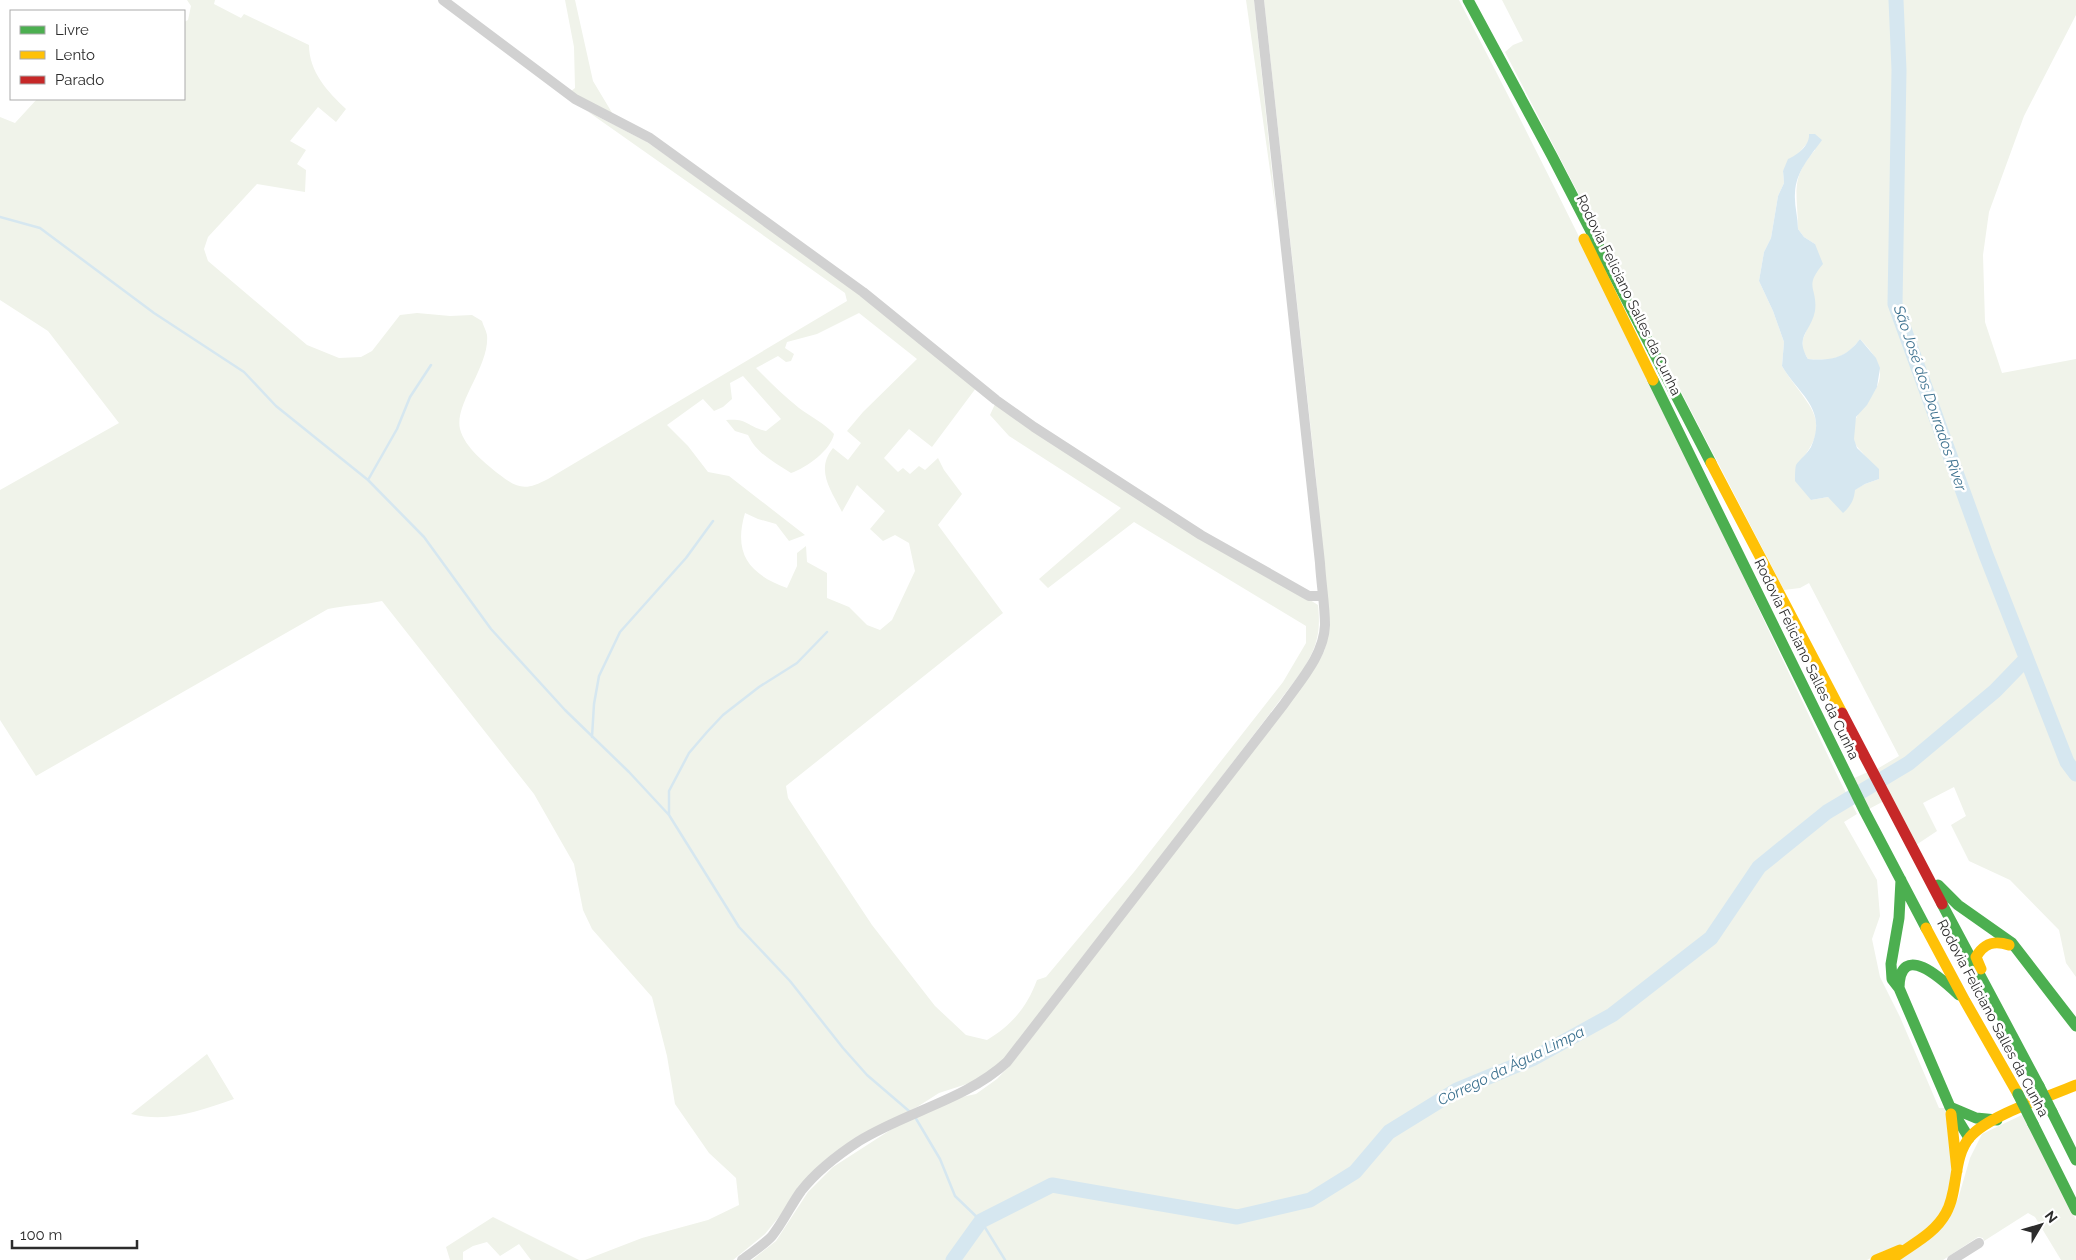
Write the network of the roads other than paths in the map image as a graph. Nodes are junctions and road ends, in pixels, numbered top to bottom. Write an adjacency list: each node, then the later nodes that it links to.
1 (443, 0): 5 (street)
2 (1259, 0): 5 (street)
3 (1468, 0): 4 (main road, Rodovia Feliciano Salles da Cunha)
4 (1527, 112): 6 (main road, Rodovia Feliciano Salles da Cunha); 7 (main road, Rodovia Feliciano Salles da Cunha)
5 (1322, 596): 22 (street)
6 (1913, 849): 8 (main road); 10 (main road, Rodovia Feliciano Salles da Cunha)
7 (1901, 878): 9 (main road); 11 (main road, Rodovia Feliciano Salles da Cunha)
8 (2022, 955): 10 (main road); 12 (main road)
9 (1899, 988): 11 (main road); 14 (main road)
10 (1992, 997): 17 (main road, Rodovia Feliciano Salles da Cunha, bridge)
11 (1965, 1001): 19 (main road, Rodovia Feliciano Salles da Cunha, bridge)
12 (2076, 1026)
13 (2076, 1085): 15 (main road)
14 (1950, 1107): 15 (main road); 16 (main road); 18 (main road)
15 (1997, 1120): 16 (main road)
16 (1969, 1138): 18 (main road)
17 (2076, 1160)
18 (1957, 1171): 21 (main road)
19 (2076, 1210)
20 (1979, 1243): 25 (street)
21 (1906, 1248): 23 (main road); 24 (main road)
22 (742, 1260)
23 (1876, 1260)
24 (1891, 1260)
25 (1952, 1260)

